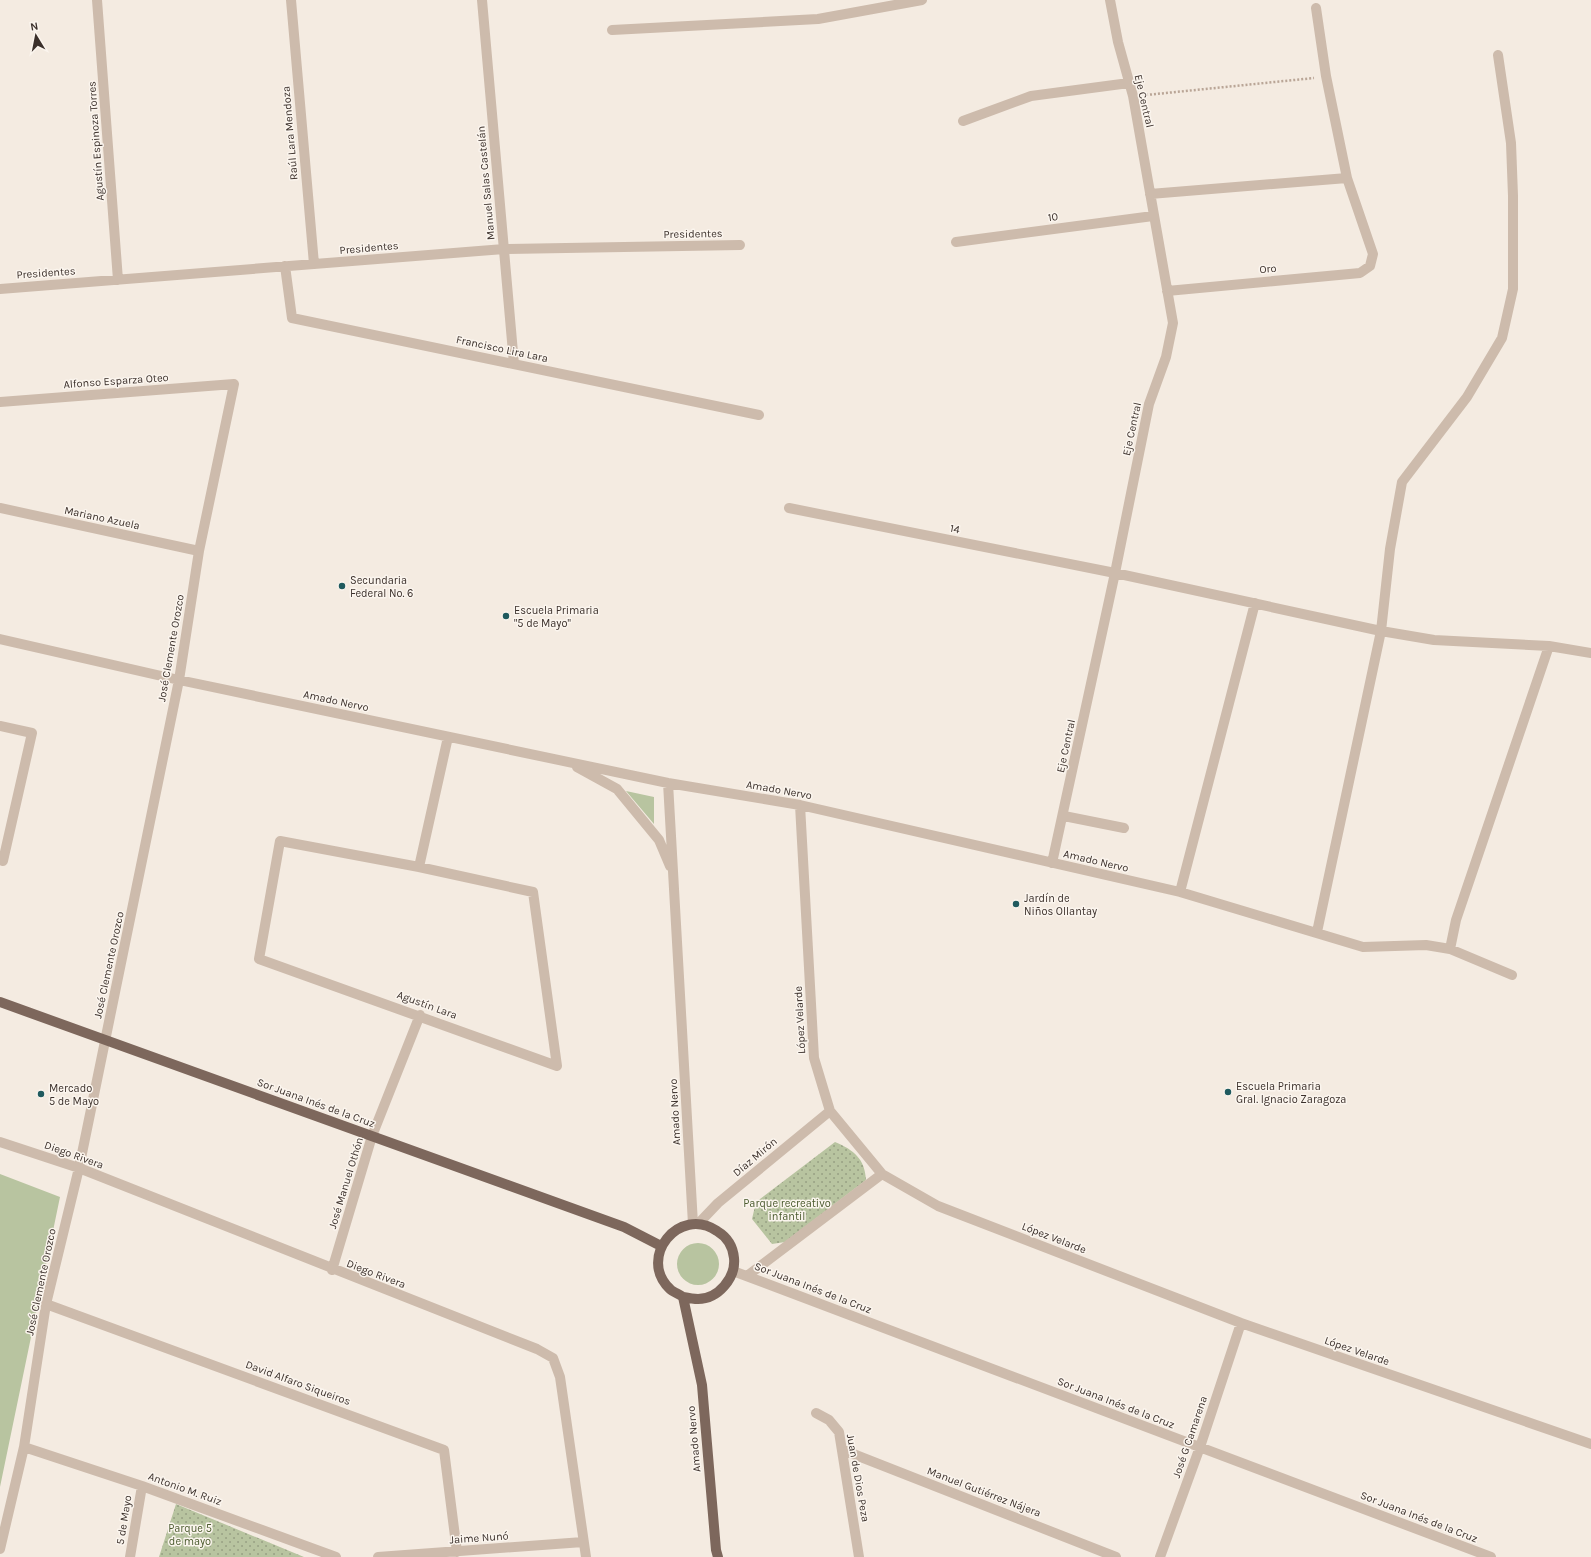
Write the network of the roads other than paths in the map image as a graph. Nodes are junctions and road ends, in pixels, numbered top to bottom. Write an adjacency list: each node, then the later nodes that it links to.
1 (97, 0): 20 (street, Agustín Espinoza Torres)
2 (291, 0): 18 (street, Raúl Lara Mendoza)
3 (482, 0): 17 (street, Manuel Salas Castelán)
4 (922, 0): 6 (street)
5 (1110, 0): 10 (street, Eje Central)
6 (885, 3): 8 (street)
7 (1316, 8): 12 (street)
8 (612, 30)
9 (1498, 55): 32 (street)
10 (1129, 83): 11 (street); 13 (street, Eje Central)
11 (964, 121)
12 (1347, 178): 13 (street); 22 (street, Oro)
13 (1150, 194): 14 (street, Eje Central)
14 (1153, 216): 15 (street, 10); 22 (street, Eje Central)
15 (956, 242)
16 (740, 245): 17 (street, Presidentes)
17 (504, 249): 18 (street, Presidentes); 23 (street, Manuel Salas Castelán)
18 (314, 264): 19 (street, Presidentes)
19 (285, 266): 20 (street, Presidentes); 23 (street, Francisco Lira Lara)
20 (118, 280): 21 (street, Presidentes)
21 (0, 289)
22 (1167, 291): 30 (street, Eje Central)
23 (514, 364): 26 (street, Francisco Lira Lara)
24 (234, 384): 25 (street, Alfonso Esparza Oteo); 29 (street, José Clemente Orozco)
25 (0, 402)
26 (758, 415)
27 (0, 508): 29 (street, Mariano Azuela)
28 (789, 508): 30 (street, 14)
29 (200, 551): 36 (street, José Clemente Orozco)
30 (1115, 573): 31 (street, 14); 42 (street, Eje Central)
31 (1255, 602): 32 (street, 14); 48 (street)
32 (1381, 631): 34 (street, 14); 49 (street)
33 (0, 639): 36 (street, Amado Nervo)
34 (1549, 646): 35 (street, 14); 50 (street)
35 (1591, 653)
36 (179, 680): 38 (street, Amado Nervo); 54 (street, José Clemente Orozco)
37 (0, 726): 44 (street)
38 (448, 737): 39 (street, Amado Nervo); 46 (street)
39 (566, 762): 40 (street, Amado Nervo); 47 (street)
40 (668, 784): 41 (street, Amado Nervo); 47 (street, Amado Nervo)
41 (800, 805): 45 (street, Amado Nervo); 55 (street, López Velarde)
42 (1064, 816): 43 (street); 45 (street, Eje Central)
43 (1124, 828)
44 (0, 860)
45 (1052, 863): 48 (street, Amado Nervo)
46 (419, 867): 53 (street, Agustín Lara); 53 (street, Agustín Lara)
47 (673, 874): 60 (street, Amado Nervo)
48 (1180, 892): 49 (street, Amado Nervo)
49 (1316, 932): 50 (street, Amado Nervo)
50 (1450, 949): 51 (street, Amado Nervo)
51 (1512, 975)
52 (0, 1002): 54 (main road, Sor Juana Inés de la Cruz)
53 (420, 1015): 56 (street, José Manuel Othón)
54 (106, 1039): 56 (main road, Sor Juana Inés de la Cruz); 58 (street, José Clemente Orozco)
55 (830, 1110): 59 (street, López Velarde); 60 (street, Díaz Mirón)
56 (372, 1136): 61 (main road, Sor Juana Inés de la Cruz); 62 (street, José Manuel Othón)
57 (0, 1142): 58 (street, Diego Rivera)
58 (79, 1168): 62 (street, Diego Rivera); 66 (street, José Clemente Orozco)
59 (882, 1174): 64 (street); 67 (street, López Velarde)
60 (696, 1224): 61 (main road); 63 (main road)
61 (661, 1246): 65 (main road)
62 (332, 1270): 74 (street, Diego Rivera)
63 (733, 1271): 64 (street, Sor Juana Inés de la Cruz); 65 (main road)
64 (747, 1276): 71 (street, Sor Juana Inés de la Cruz)
65 (683, 1297): 81 (main road, Amado Nervo)
66 (46, 1304): 70 (street, José Clemente Orozco); 76 (street, David Alfaro Siqueiros)
67 (1241, 1323): 69 (street, López Velarde); 71 (street, José G Camarena)
68 (816, 1413): 72 (street, Juan de Dios Peza)
69 (1591, 1444)
70 (24, 1446): 73 (street, Antonio M. Ruiz); 75 (street, José Clemente Orozco)
71 (1200, 1447): 84 (street, José G Camarena); 85 (street, Sor Juana Inés de la Cruz)
72 (843, 1450): 82 (street, Juan de Dios Peza); 83 (street, Manuel Gutiérrez Nájera)
73 (142, 1486): 77 (street, 5 de Mayo); 78 (street, Antonio M. Ruiz)
74 (583, 1542): 76 (street, Jaime Nunó); 80 (street, Diego Rivera)
75 (0, 1549)
76 (456, 1552): 79 (street, Jaime Nunó)
77 (130, 1557)
78 (336, 1557)
79 (378, 1557)
80 (586, 1557)
81 (718, 1557)
82 (859, 1557)
83 (1116, 1557)
84 (1160, 1557)
85 (1491, 1557)

